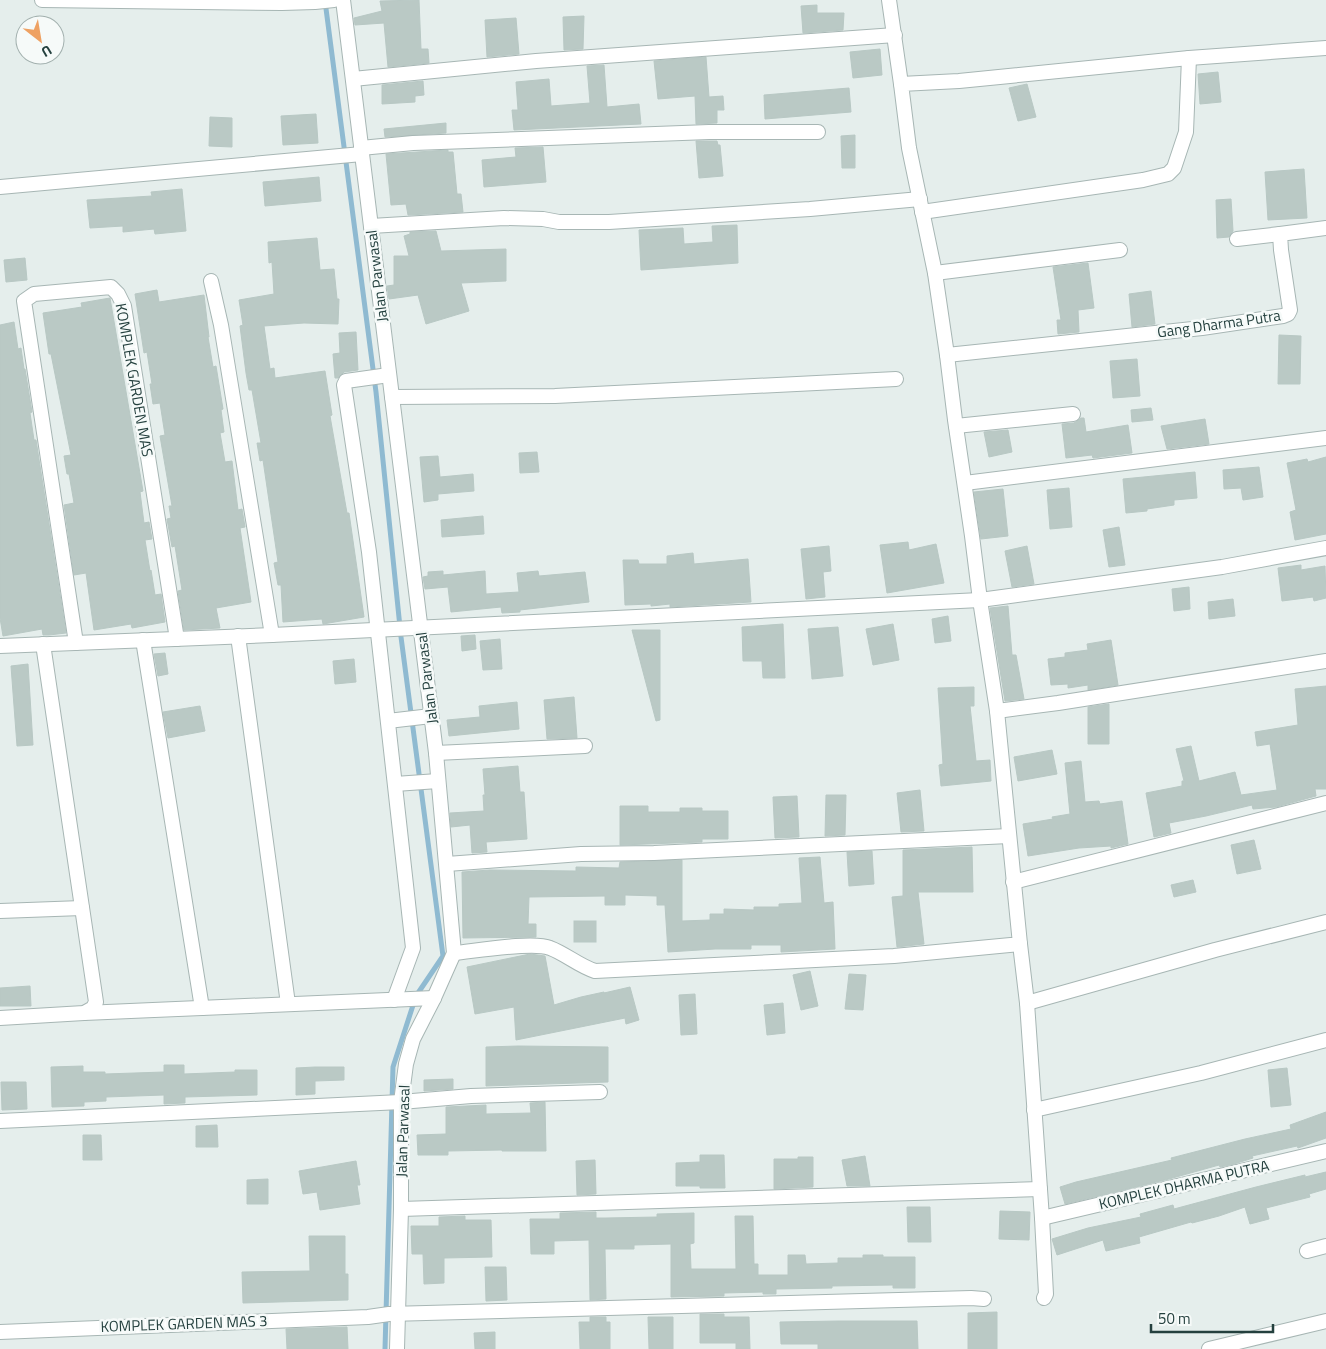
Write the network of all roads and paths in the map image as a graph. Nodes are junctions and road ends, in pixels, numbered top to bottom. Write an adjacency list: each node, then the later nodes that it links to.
1 (42, 0): 2 (street)
2 (333, 0)
3 (343, 0): 8 (street, Jalan Parwasal)
4 (889, 0): 5 (street)
5 (895, 34): 8 (street); 9 (street)
6 (1326, 48): 7 (street)
7 (1189, 58): 9 (street); 13 (street)
8 (353, 79): 11 (street, Jalan Parwasal)
9 (901, 84): 13 (street)
10 (818, 132): 11 (street)
11 (359, 152): 12 (street); 14 (street, Jalan Parwasal)
12 (0, 187)
13 (921, 206): 14 (street); 19 (street)
14 (371, 226): 22 (street, Jalan Parwasal)
15 (1326, 228): 16 (street)
16 (1280, 234): 17 (street); 21 (street, Gang Dharma Putra)
17 (1237, 239)
18 (1120, 250): 19 (street)
19 (935, 273): 21 (street)
20 (211, 281): 33 (street)
21 (947, 355): 26 (street)
22 (386, 376): 24 (street, Jalan Parwasal); 32 (street)
23 (896, 379): 24 (street)
24 (392, 397): 31 (street, Jalan Parwasal)
25 (1073, 414): 26 (street)
26 (956, 426): 28 (street)
27 (1326, 438): 28 (street)
28 (965, 483): 30 (street)
29 (1326, 548): 30 (street)
30 (980, 600): 31 (street); 41 (street)
31 (415, 627): 32 (street); 42 (street, Jalan Parwasal)
32 (384, 629): 33 (street); 43 (street)
33 (272, 635): 34 (street)
34 (238, 636): 35 (street); 60 (street)
35 (177, 639): 36 (street); 37 (street, KOMPLEK GARDEN MAS)
36 (143, 640): 37 (street); 61 (street)
37 (76, 643): 38 (street)
38 (43, 644): 39 (street); 52 (street)
39 (0, 646)
40 (1326, 661): 41 (street)
41 (998, 712): 49 (street)
42 (425, 717): 43 (street); 45 (street, Jalan Parwasal)
43 (388, 721): 47 (street)
44 (585, 746): 45 (street)
45 (436, 753): 46 (street, Jalan Parwasal)
46 (433, 781): 47 (street); 50 (street, Jalan Parwasal)
47 (402, 783): 58 (street)
48 (1326, 803): 51 (street)
49 (1009, 836): 50 (street); 51 (street)
50 (447, 864): 56 (street, Jalan Parwasal)
51 (1013, 882): 55 (street)
52 (82, 908): 53 (street); 62 (street)
53 (0, 911)
54 (1326, 922): 59 (street)
55 (1020, 944): 56 (street); 59 (street)
56 (454, 953): 57 (street, Jalan Parwasal)
57 (434, 998): 58 (street); 66 (street, Jalan Parwasal)
58 (394, 1000): 60 (street)
59 (1027, 1002): 67 (street)
60 (288, 1004): 61 (street)
61 (202, 1008): 62 (street)
62 (84, 1013): 63 (street)
63 (0, 1018)
64 (1326, 1040): 67 (street)
65 (600, 1092): 66 (street)
66 (398, 1102): 68 (street); 71 (street, Jalan Parwasal)
67 (1034, 1110): 70 (street)
68 (0, 1122)
69 (1326, 1151): 72 (street, KOMPLEK DHARMA PUTRA)
70 (1040, 1189): 71 (street); 72 (street)
71 (401, 1209): 77 (street, Jalan Parwasal)
72 (1042, 1218): 75 (street)
73 (1326, 1246): 74 (street)
74 (1308, 1251)
75 (1044, 1298)
76 (984, 1299): 77 (street, KOMPLEK GARDEN MAS 3)
77 (394, 1314): 79 (street, KOMPLEK GARDEN MAS 3); 80 (street, Jalan Parwasal)
78 (1326, 1321): 81 (street)
79 (0, 1332)
80 (397, 1349)
81 (1209, 1349)

